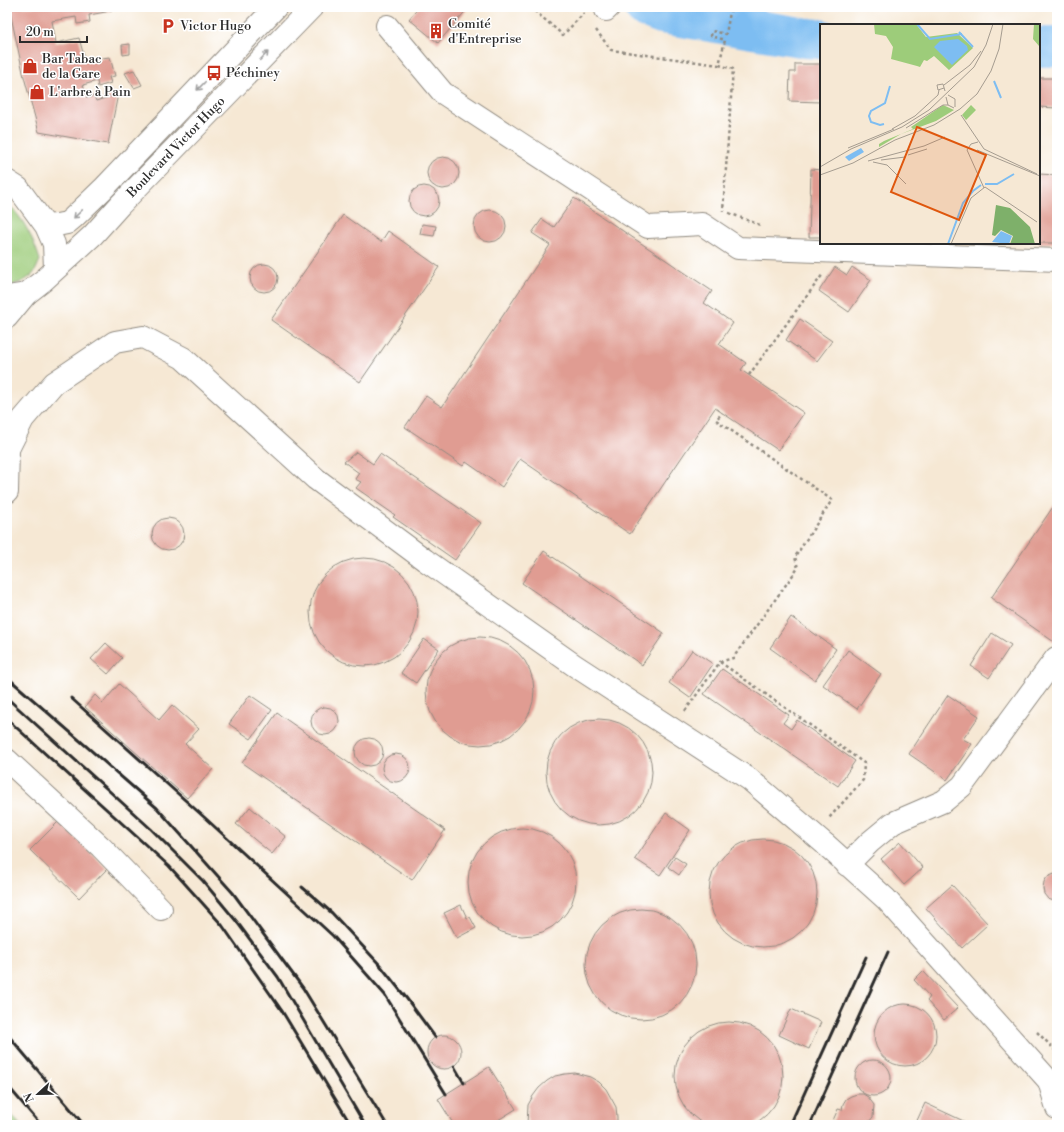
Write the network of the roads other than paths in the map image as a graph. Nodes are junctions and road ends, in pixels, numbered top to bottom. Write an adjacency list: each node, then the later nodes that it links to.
1 (276, 7): 5 (main road, Boulevard Victor Hugo, one-way to 5)
2 (312, 7): 7 (main road, Boulevard Victor Hugo, one-way to 2)
3 (387, 26): 6 (main road)
4 (7, 181): 5 (main road)
5 (46, 226): 7 (main road)
6 (1057, 260)
7 (55, 268): 8 (main road, Boulevard Victor Hugo)
8 (17, 296): 9 (main road, Boulevard Victor Hugo)
9 (7, 317)
10 (7, 492): 13 (main road)
11 (1056, 658): 13 (main road)
12 (7, 760): 14 (main road)
13 (847, 865): 15 (main road)
14 (161, 908)
15 (1057, 1108)

